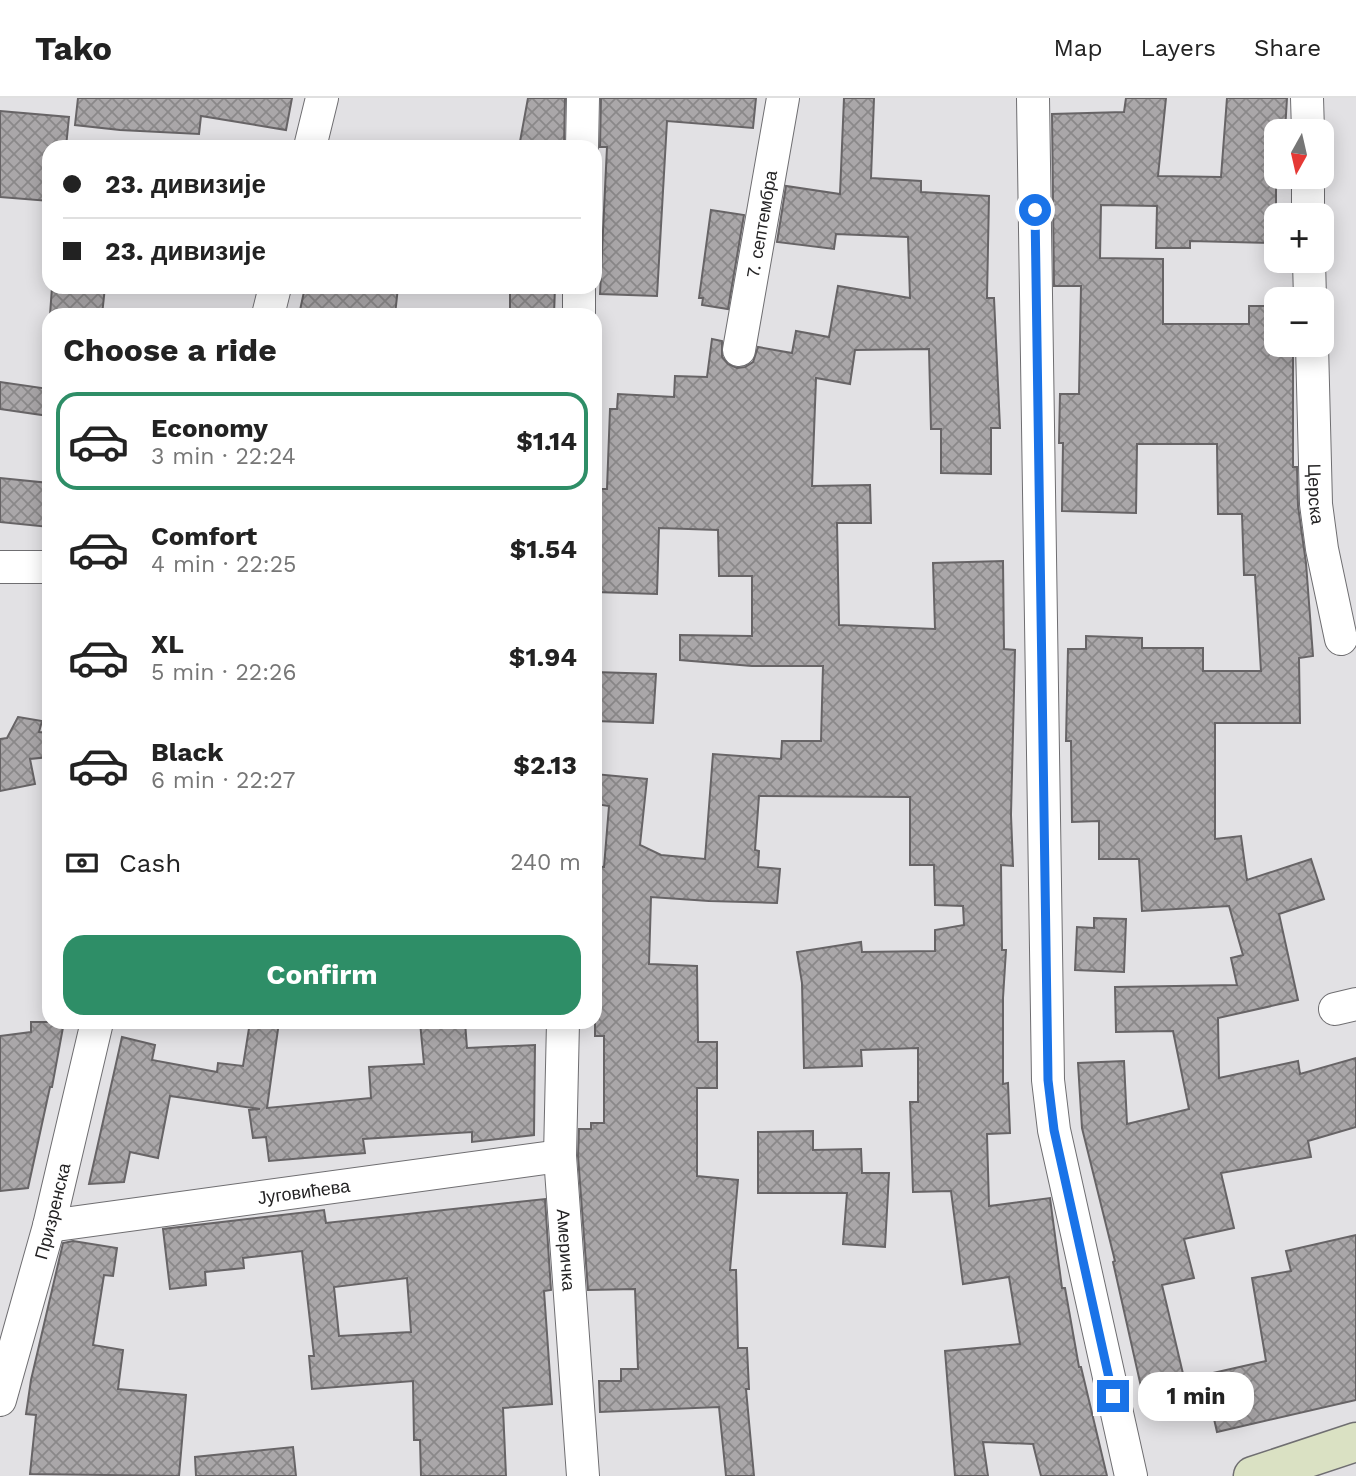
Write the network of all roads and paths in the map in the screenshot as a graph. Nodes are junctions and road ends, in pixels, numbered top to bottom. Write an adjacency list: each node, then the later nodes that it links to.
1 (322, 98): 7 (street)
2 (583, 98): 8 (street)
3 (783, 98): 9 (street, 7. септембра)
4 (1033, 98): 21 (street)
5 (1307, 98): 6 (street)
6 (1308, 119)
7 (312, 140)
8 (582, 140)
9 (739, 350)
10 (1312, 357): 13 (street, Церска)
11 (0, 567): 12 (street)
12 (42, 567)
13 (1341, 639)
14 (95, 1029): 17 (street, Призренска)
15 (563, 1029): 16 (street, Америчка)
16 (560, 1156): 17 (street, Југовићева); 20 (street, Америчка)
17 (49, 1226): 18 (street, Призренска)
18 (0, 1400)
19 (1356, 1442): 22 (street)
20 (583, 1476)
21 (1131, 1476)
22 (1253, 1476)

